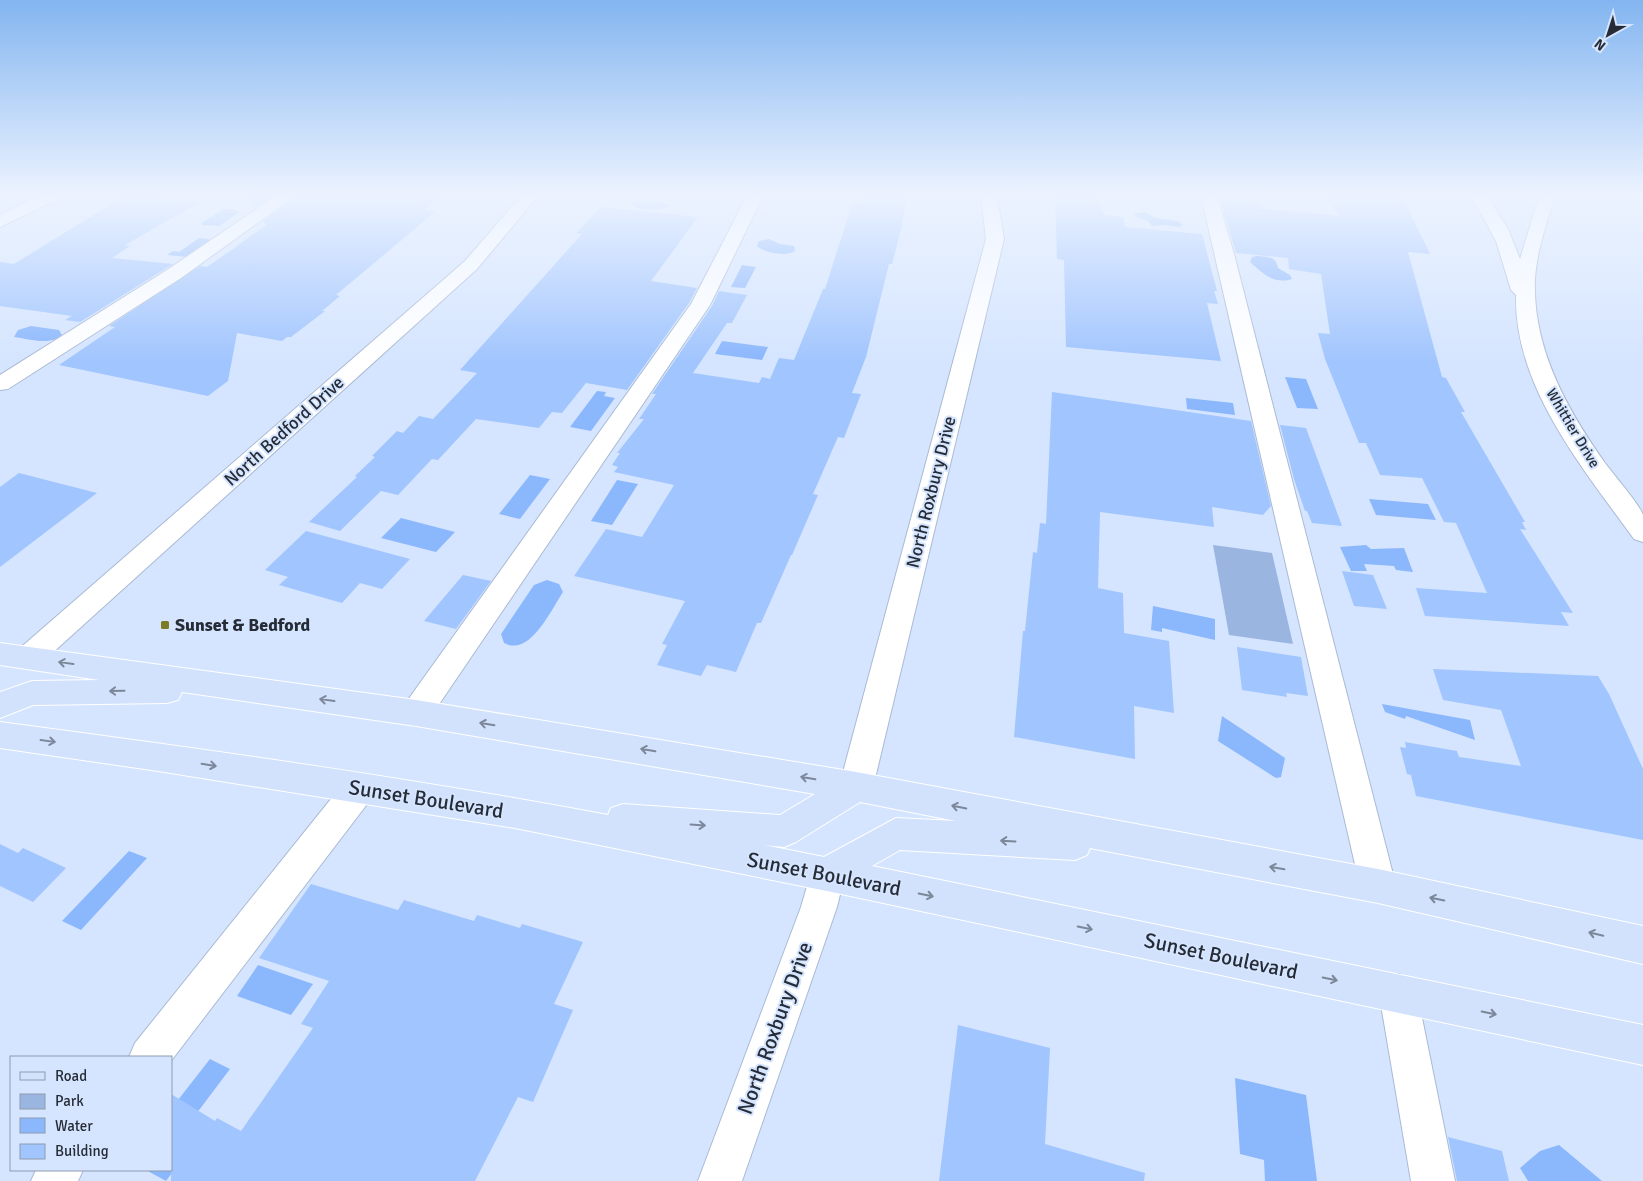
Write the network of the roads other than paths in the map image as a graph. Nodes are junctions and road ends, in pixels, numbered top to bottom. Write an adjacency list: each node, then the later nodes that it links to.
1 (207, 251): 9 (street)
2 (483, 251): 12 (street, North Bedford Drive)
3 (727, 251): 16 (street)
4 (992, 251): 18 (street, North Roxbury Drive)
5 (1224, 251): 23 (street)
6 (1509, 251): 8 (street)
7 (1531, 251): 8 (street, Whittier Drive)
8 (1525, 308): 10 (street, Whittier Drive)
9 (0, 384)
10 (1643, 533)
11 (0, 654): 12 (main road)
12 (29, 658): 13 (main road); 14 (main road, one-way to 12)
13 (0, 670)
14 (253, 689): 15 (main road, one-way to 15); 16 (main road, one-way to 14)
15 (0, 705)
16 (416, 713): 18 (main road, one-way to 16)
17 (0, 735): 19 (main road, Sunset Boulevard, one-way to 19)
18 (856, 787): 20 (main road, one-way to 18); 21 (main road, one-way to 18)
19 (359, 788): 20 (main road, Sunset Boulevard); 27 (street)
20 (510, 812): 22 (main road, Sunset Boulevard)
21 (1179, 850): 22 (main road, one-way to 22); 23 (main road, one-way to 21)
22 (827, 874): 25 (main road, Sunset Boulevard, one-way to 25); 28 (street, North Roxbury Drive)
23 (1378, 886): 24 (main road, one-way to 23)
24 (1643, 945)
25 (1398, 993): 26 (main road, Sunset Boulevard, one-way to 26); 29 (street)
26 (1643, 1045)
27 (150, 1056)
28 (720, 1181)
29 (1433, 1181)

